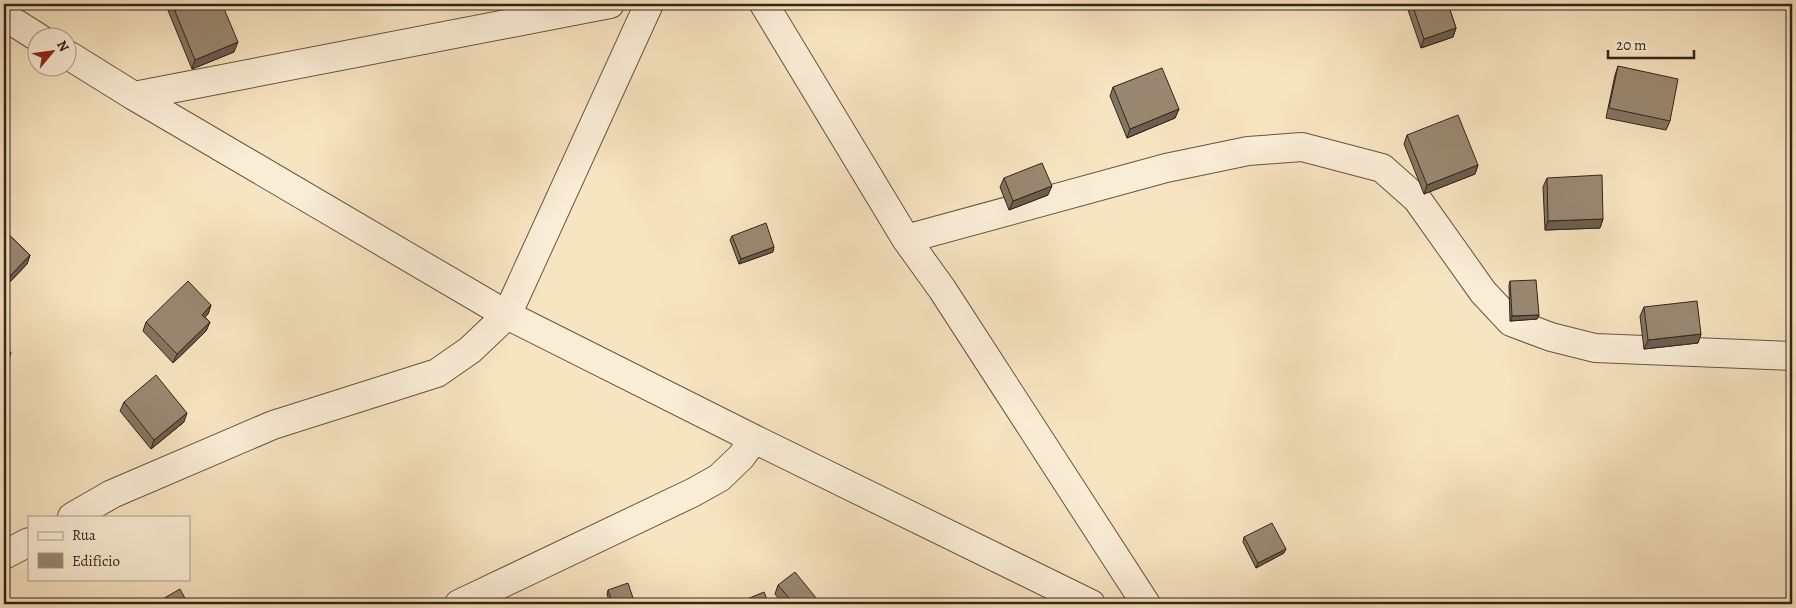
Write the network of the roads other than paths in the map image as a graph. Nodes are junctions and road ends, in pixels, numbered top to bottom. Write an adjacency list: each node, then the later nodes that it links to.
1 (610, 4): 7 (street)
2 (649, 4): 9 (street)
3 (764, 4): 8 (street)
4 (4, 16): 5 (street)
5 (28, 31)
6 (78, 61): 7 (street)
7 (134, 96): 9 (street)
8 (906, 239): 10 (street); 17 (street)
9 (507, 315): 11 (street); 12 (street)
10 (1792, 356)
11 (754, 439): 15 (street); 16 (street)
12 (74, 516)
13 (28, 543): 14 (street)
14 (4, 556)
15 (1071, 600)
16 (459, 604)
17 (1146, 604)

